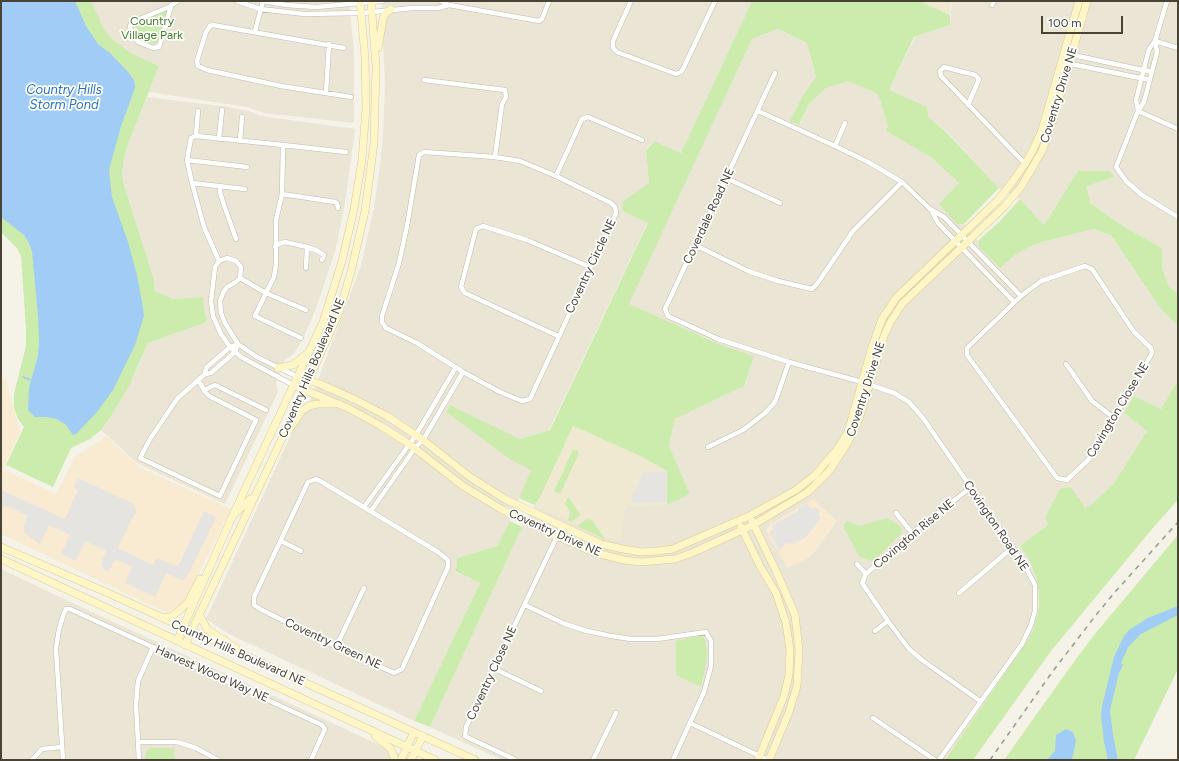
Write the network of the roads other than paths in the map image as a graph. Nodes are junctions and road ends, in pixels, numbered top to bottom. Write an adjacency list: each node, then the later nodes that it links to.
1 (178, 1): 15 (street)
2 (237, 1): 16 (street)
3 (263, 1): 13 (street); 16 (street)
4 (371, 1): 5 (street); 13 (street); 18 (street, Coventry Hills Boulevard NE)
5 (382, 1)
6 (440, 1): 14 (street)
7 (550, 1): 14 (street)
8 (631, 1): 9 (street)
9 (715, 1)
10 (1079, 1): 25 (street, Coventry Drive NE)
11 (1087, 1): 26 (street, Coventry Drive NE)
12 (1167, 1): 21 (street)
13 (360, 2): 19 (street, Coventry Hills Boulevard NE)
14 (449, 3): 17 (street)
15 (171, 6): 15 (street)
16 (260, 9): 19 (street); 20 (street)
17 (391, 10): 18 (street); 30 (street)
18 (373, 11): 19 (street); 30 (street, Coventry Hills Boulevard NE)
19 (362, 13): 94 (street, Coventry Hills Boulevard NE)
20 (255, 31): 22 (street); 38 (street)
21 (1155, 41): 24 (street); 31 (street); 33 (street)
22 (329, 44): 23 (street); 38 (street)
23 (344, 48)
24 (1178, 48)
25 (1064, 53): 26 (street); 27 (street, Coventry Drive NE)
26 (1072, 54): 28 (street); 29 (street, Coventry Drive NE)
27 (1061, 62): 29 (street); 57 (street, Coventry Drive NE)
28 (1109, 62): 31 (street); 32 (street)
29 (1070, 63): 32 (street); 59 (street, Coventry Drive NE)
30 (376, 66): 104 (street, Coventry Hills Boulevard NE)
31 (1143, 70): 33 (street); 35 (street)
32 (1107, 71): 35 (street)
33 (1152, 72): 37 (street)
34 (775, 73): 43 (street, Coverdale Road NE)
35 (1141, 78): 37 (street); 44 (street)
36 (424, 80): 55 (street)
37 (1150, 80): 44 (street)
38 (326, 93): 39 (street)
39 (351, 97)
40 (968, 105): 40 (street); 57 (street)
41 (222, 110): 49 (street)
42 (198, 111): 48 (street)
43 (758, 111): 53 (street); 61 (street, Coverdale Road NE)
44 (1138, 111): 47 (street); 72 (street)
45 (242, 117): 51 (street)
46 (846, 124): 53 (street)
47 (1178, 129)
48 (196, 136): 49 (street); 56 (street)
49 (218, 139): 51 (street)
50 (642, 140): 60 (street)
51 (240, 141): 52 (street)
52 (283, 145): 54 (street); 68 (street)
53 (835, 146): 62 (street)
54 (346, 152)
55 (495, 157): 60 (street, Coventry Circle NE); 98 (street, Coventry Circle NE)
56 (187, 160): 58 (street); 63 (street)
57 (1025, 164): 59 (street); 65 (street, Coventry Drive NE)
58 (247, 167)
59 (1032, 170): 67 (street, Coventry Drive NE)
60 (556, 176): 83 (street, Coventry Circle NE)
61 (726, 178): 69 (street); 77 (street, Coverdale Road NE)
62 (902, 182): 71 (street); 77 (street)
63 (192, 183): 64 (street); 81 (street)
64 (220, 186): 66 (street); 74 (street)
65 (1010, 186): 67 (street); 73 (street, Coventry Drive NE)
66 (245, 188)
67 (1016, 192): 76 (street, Coventry Drive NE)
68 (282, 194): 70 (street); 78 (street)
69 (780, 203)
70 (338, 208)
71 (930, 209): 73 (street); 75 (street)
72 (1178, 217)
73 (962, 235): 75 (street, Coventry Drive NE); 76 (street)
74 (236, 239)
75 (955, 241): 80 (street); 105 (street, Coventry Drive NE)
76 (968, 241): 80 (street, Coventry Drive NE); 87 (street)
77 (695, 245): 96 (street, Coverdale Road NE)
78 (275, 247): 79 (street); 86 (street)
79 (307, 247): 82 (street); 84 (street)
80 (962, 248): 88 (street); 105 (street, Coventry Drive NE)
81 (219, 260): 85 (street); 93 (street)
82 (322, 260)
83 (590, 267): 90 (street, Coventry Circle NE); 90 (street)
84 (306, 268)
85 (240, 278): 86 (street); 92 (street)
86 (266, 293): 89 (street); 91 (street)
87 (1021, 296): 88 (street, Covington Close NE); 111 (street, Covington Close NE)
88 (1014, 302): 111 (street, Covington Close NE)
89 (306, 310)
90 (558, 336): 100 (street, Coventry Circle NE)
91 (301, 338)
92 (238, 344): 93 (street); 95 (street); 99 (street)
93 (230, 347): 95 (street); 101 (street)
94 (310, 351): 99 (street); 102 (street, Coventry Hills Boulevard NE)
95 (235, 352): 101 (street); 106 (street)
96 (790, 362): 105 (street, Coverdale Road NE); 116 (street)
97 (1066, 364): 111 (street)
98 (456, 367): 100 (street, Coventry Circle NE); 112 (street)
99 (278, 368): 102 (street)
100 (463, 372): 113 (street)
101 (205, 374): 103 (street)
102 (298, 377): 104 (street, Coventry Drive NE); 106 (street, Coventry Hills Boulevard NE)
103 (198, 380): 108 (street); 108 (street)
104 (308, 380): 107 (street, Coventry Hills Boulevard NE); 112 (street, Coventry Drive NE)
105 (865, 383): 117 (street, Covington Road NE); 118 (street, Coventry Drive NE); 120 (street, Coventry Drive NE)
106 (294, 385): 107 (street, Coventry Drive NE); 125 (street, Coventry Hills Boulevard NE)
107 (304, 389): 109 (street, Coventry Drive NE); 114 (street, Coventry Hills Boulevard NE)
108 (204, 391): 110 (street)
109 (338, 404): 114 (street); 115 (street, Coventry Drive NE)
110 (266, 410)
111 (1114, 418)
112 (416, 435): 113 (street, Coventry Drive NE); 115 (street)
113 (423, 440): 115 (street); 127 (street, Coventry Drive NE)
114 (279, 445): 119 (street, Coventry Hills Boulevard NE)
115 (412, 446): 121 (street); 122 (street); 131 (street, Coventry Drive NE)
116 (708, 447)
117 (970, 488): 130 (street, Covington Rise NE); 134 (street, Covington Road NE)
118 (796, 490): 120 (street); 124 (street, Coventry Drive NE)
119 (256, 492): 125 (street); 145 (street, Coventry Hills Boulevard NE)
120 (800, 497): 128 (street, Coventry Drive NE)
121 (364, 507): 122 (street, Coventry Green NE); 132 (street, Coventry Green NE)
122 (371, 511): 154 (street, Coventry Green NE)
123 (896, 514): 130 (street)
124 (749, 516): 126 (street, Coventry Drive NE); 128 (street)
125 (232, 517): 138 (street, Coventry Hills Boulevard NE)
126 (738, 522): 127 (street, Coventry Drive NE); 129 (street)
127 (562, 526): 131 (street, Coventry Close NE)
128 (753, 526): 129 (street, Coventry Drive NE); 139 (street)
129 (742, 531): 131 (street, Coventry Drive NE); 141 (street)
130 (912, 533): 140 (street, Covington Rise NE)
131 (557, 536): 144 (street, Coventry Close NE)
132 (281, 541): 135 (street); 154 (street, Coventry Green NE)
133 (1, 547): 146 (street, Country Hills Boulevard NE)
134 (1013, 547): 143 (street); 158 (street, Covington Road NE)
135 (301, 550)
136 (1, 559): 151 (street, Country Hills Boulevard NE)
137 (857, 564): 140 (street)
138 (209, 570): 146 (street); 148 (street, Coventry Hills Boulevard NE)
139 (777, 573): 141 (street); 183 (street)
140 (866, 574): 147 (street, Covington Rise NE)
141 (768, 579): 169 (street)
142 (364, 588): 154 (street)
143 (959, 593)
144 (524, 605): 156 (street, Coventry Close NE); 161 (street)
145 (199, 614): 149 (street, Coventry Hills Boulevard NE); 155 (street)
146 (162, 618): 148 (street, Country Hills Boulevard NE)
147 (888, 621): 150 (street); 158 (street, Covington Rise NE)
148 (183, 628): 149 (street, Country Hills Boulevard NE); 151 (street, Coventry Hills Boulevard NE)
149 (190, 631): 152 (street, Coventry Hills Boulevard NE); 155 (street, Country Hills Boulevard NE)
150 (875, 631)
151 (177, 641): 152 (street, Country Hills Boulevard NE)
152 (185, 645): 162 (street, Country Hills Boulevard NE)
153 (153, 647): 165 (street); 166 (street, Harvest Wood Way NE); 174 (street, Harvest Wood Way NE)
154 (336, 647)
155 (258, 662): 163 (street, Country Hills Boulevard NE)
156 (495, 669): 157 (street); 180 (street, Coventry Close NE)
157 (541, 691)
158 (980, 701): 185 (street, Covington Road NE)
159 (616, 713): 181 (street)
160 (873, 718): 184 (street)
161 (690, 723): 169 (street); 182 (street)
162 (364, 727): 167 (street, Country Hills Boulevard NE); 175 (street)
163 (414, 732): 164 (street, Country Hills Boulevard NE); 167 (street)
164 (423, 736): 168 (street); 179 (street, Country Hills Boulevard NE)
165 (138, 742): 172 (street); 173 (street)
166 (62, 747): 170 (street); 171 (street)
167 (407, 747): 168 (street, Country Hills Boulevard NE); 176 (street)
168 (415, 751): 177 (street); 178 (street, Country Hills Boulevard NE)
169 (759, 758): 183 (street)
170 (32, 760)
171 (63, 760)
172 (139, 760)
173 (218, 760)
174 (311, 760)
175 (395, 760)
176 (401, 760)
177 (411, 760)
178 (435, 760)
179 (475, 760)
180 (516, 760)
181 (593, 760)
182 (673, 760)
183 (769, 760)
184 (935, 760)
185 (939, 760)

